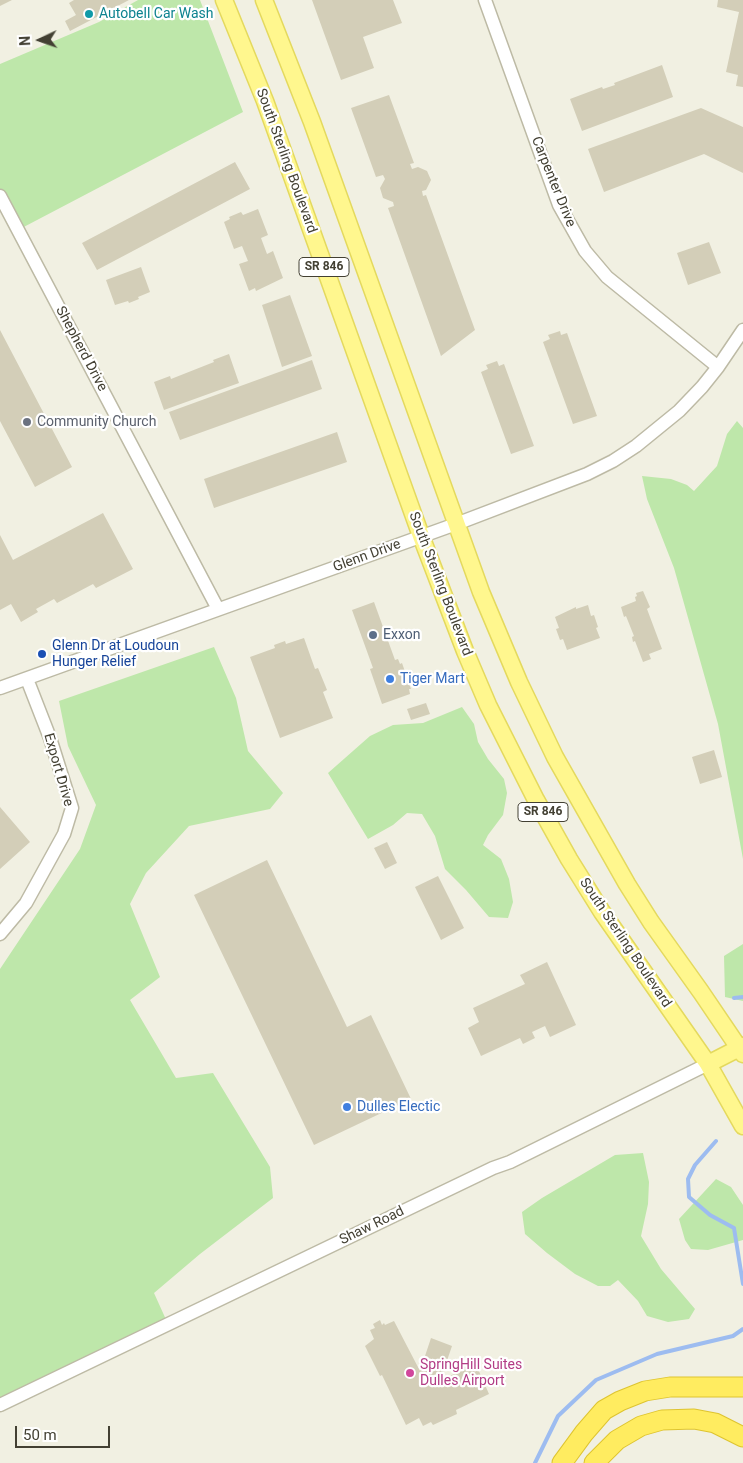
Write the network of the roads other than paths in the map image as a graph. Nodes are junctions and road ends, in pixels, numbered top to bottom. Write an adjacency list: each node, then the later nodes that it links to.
1 (224, 0): 8 (main road, South Sterling Boulevard / SR 846)
2 (264, 0): 7 (main road, SR 846)
3 (485, 0): 6 (street, Carpenter Drive)
4 (0, 196): 9 (street, Shepherd Drive)
5 (743, 330): 6 (street, Glenn Drive)
6 (718, 366): 7 (street, Glenn Drive)
7 (456, 524): 8 (street, Glenn Drive); 13 (main road, SR 846)
8 (421, 536): 9 (street, Glenn Drive); 14 (main road, South Sterling Boulevard / SR 846)
9 (218, 608): 10 (street, Glenn Drive)
10 (27, 679): 11 (street, Glenn Drive); 12 (street, Export Drive)
11 (0, 688)
12 (0, 934)
13 (742, 1049): 14 (main road, Shaw Road)
14 (708, 1064): 15 (main road, South Sterling Boulevard / SR 846); 17 (street, Shaw Road)
15 (743, 1126)
16 (743, 1387): 19 (highway)
17 (0, 1405)
18 (743, 1437): 20 (highway)
19 (562, 1463)
20 (594, 1463)

